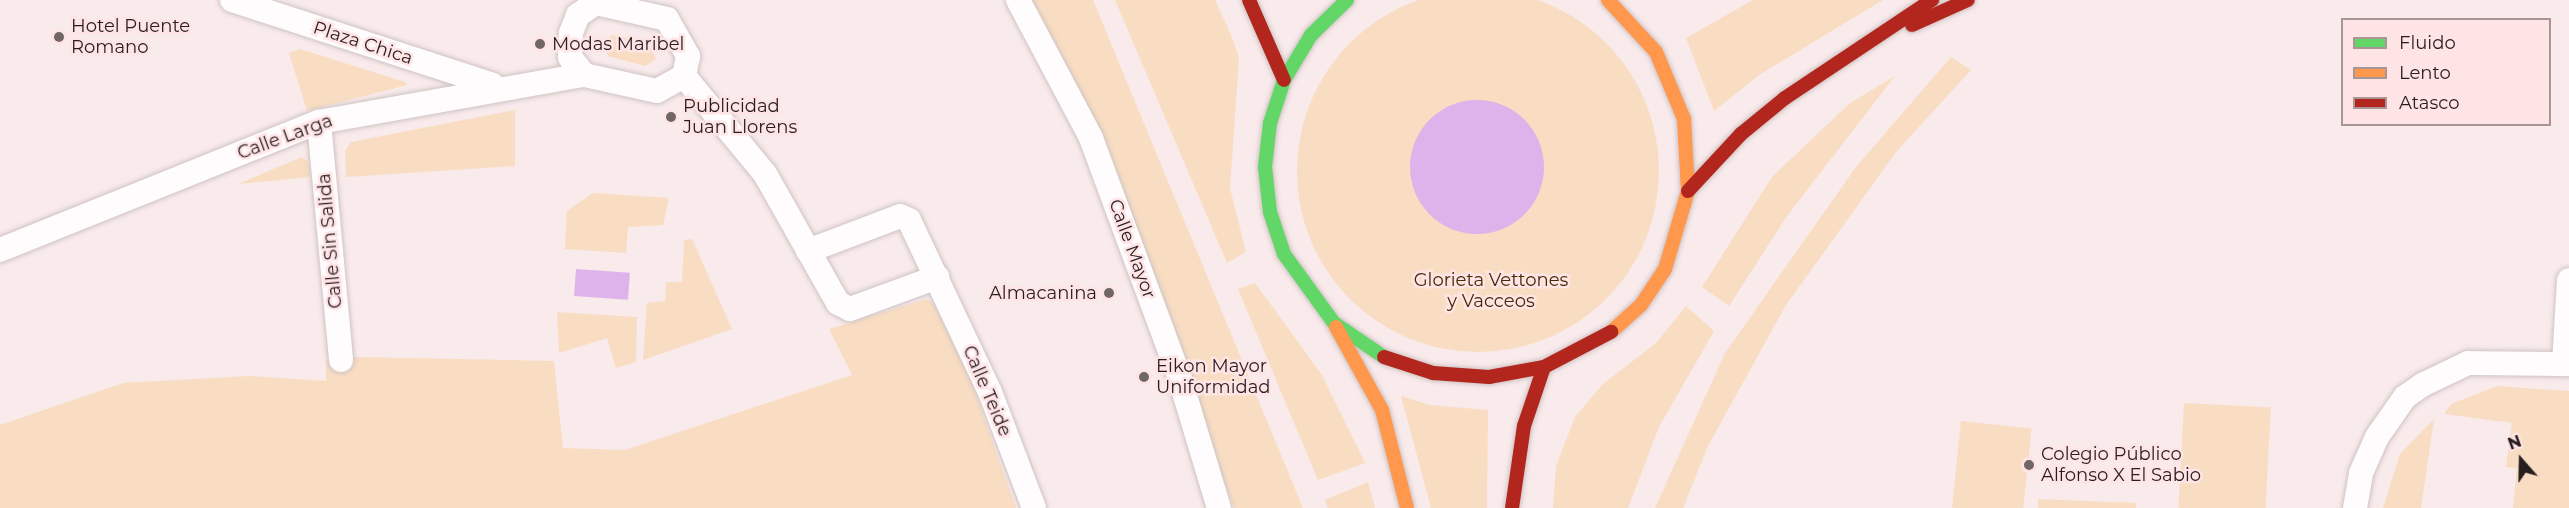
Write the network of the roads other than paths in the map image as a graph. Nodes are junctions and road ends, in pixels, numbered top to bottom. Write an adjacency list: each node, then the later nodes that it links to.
1 (232, 0): 14 (street, Plaza Chica)
2 (1018, 0): 26 (street, Calle Mayor)
3 (1249, 0): 13 (highway)
4 (1347, 0): 13 (highway)
5 (1608, 0): 16 (highway)
6 (1932, 0): 10 (highway)
7 (1968, 0): 10 (highway)
8 (596, 2): 9 (street); 11 (street)
9 (662, 9): 12 (street)
10 (1858, 48): 16 (highway)
11 (584, 75): 12 (street); 14 (street, Calle Larga)
12 (684, 76): 18 (street)
13 (1284, 80): 21 (highway)
14 (495, 86): 15 (street, Calle Larga)
15 (319, 122): 17 (street, Calle Larga); 22 (street, Calle Sin Salida)
16 (1688, 191): 24 (highway)
17 (0, 250)
18 (807, 251): 19 (street); 19 (street, Calle Teide)
19 (937, 277): 25 (street, Calle Teide)
20 (2569, 280): 23 (street)
21 (1334, 323): 24 (highway); 27 (highway)
22 (341, 360)
23 (2566, 364): 29 (street)
24 (1544, 367): 28 (highway)
25 (1034, 508)
26 (1219, 508)
27 (1407, 508)
28 (1512, 508)
29 (2355, 508)

